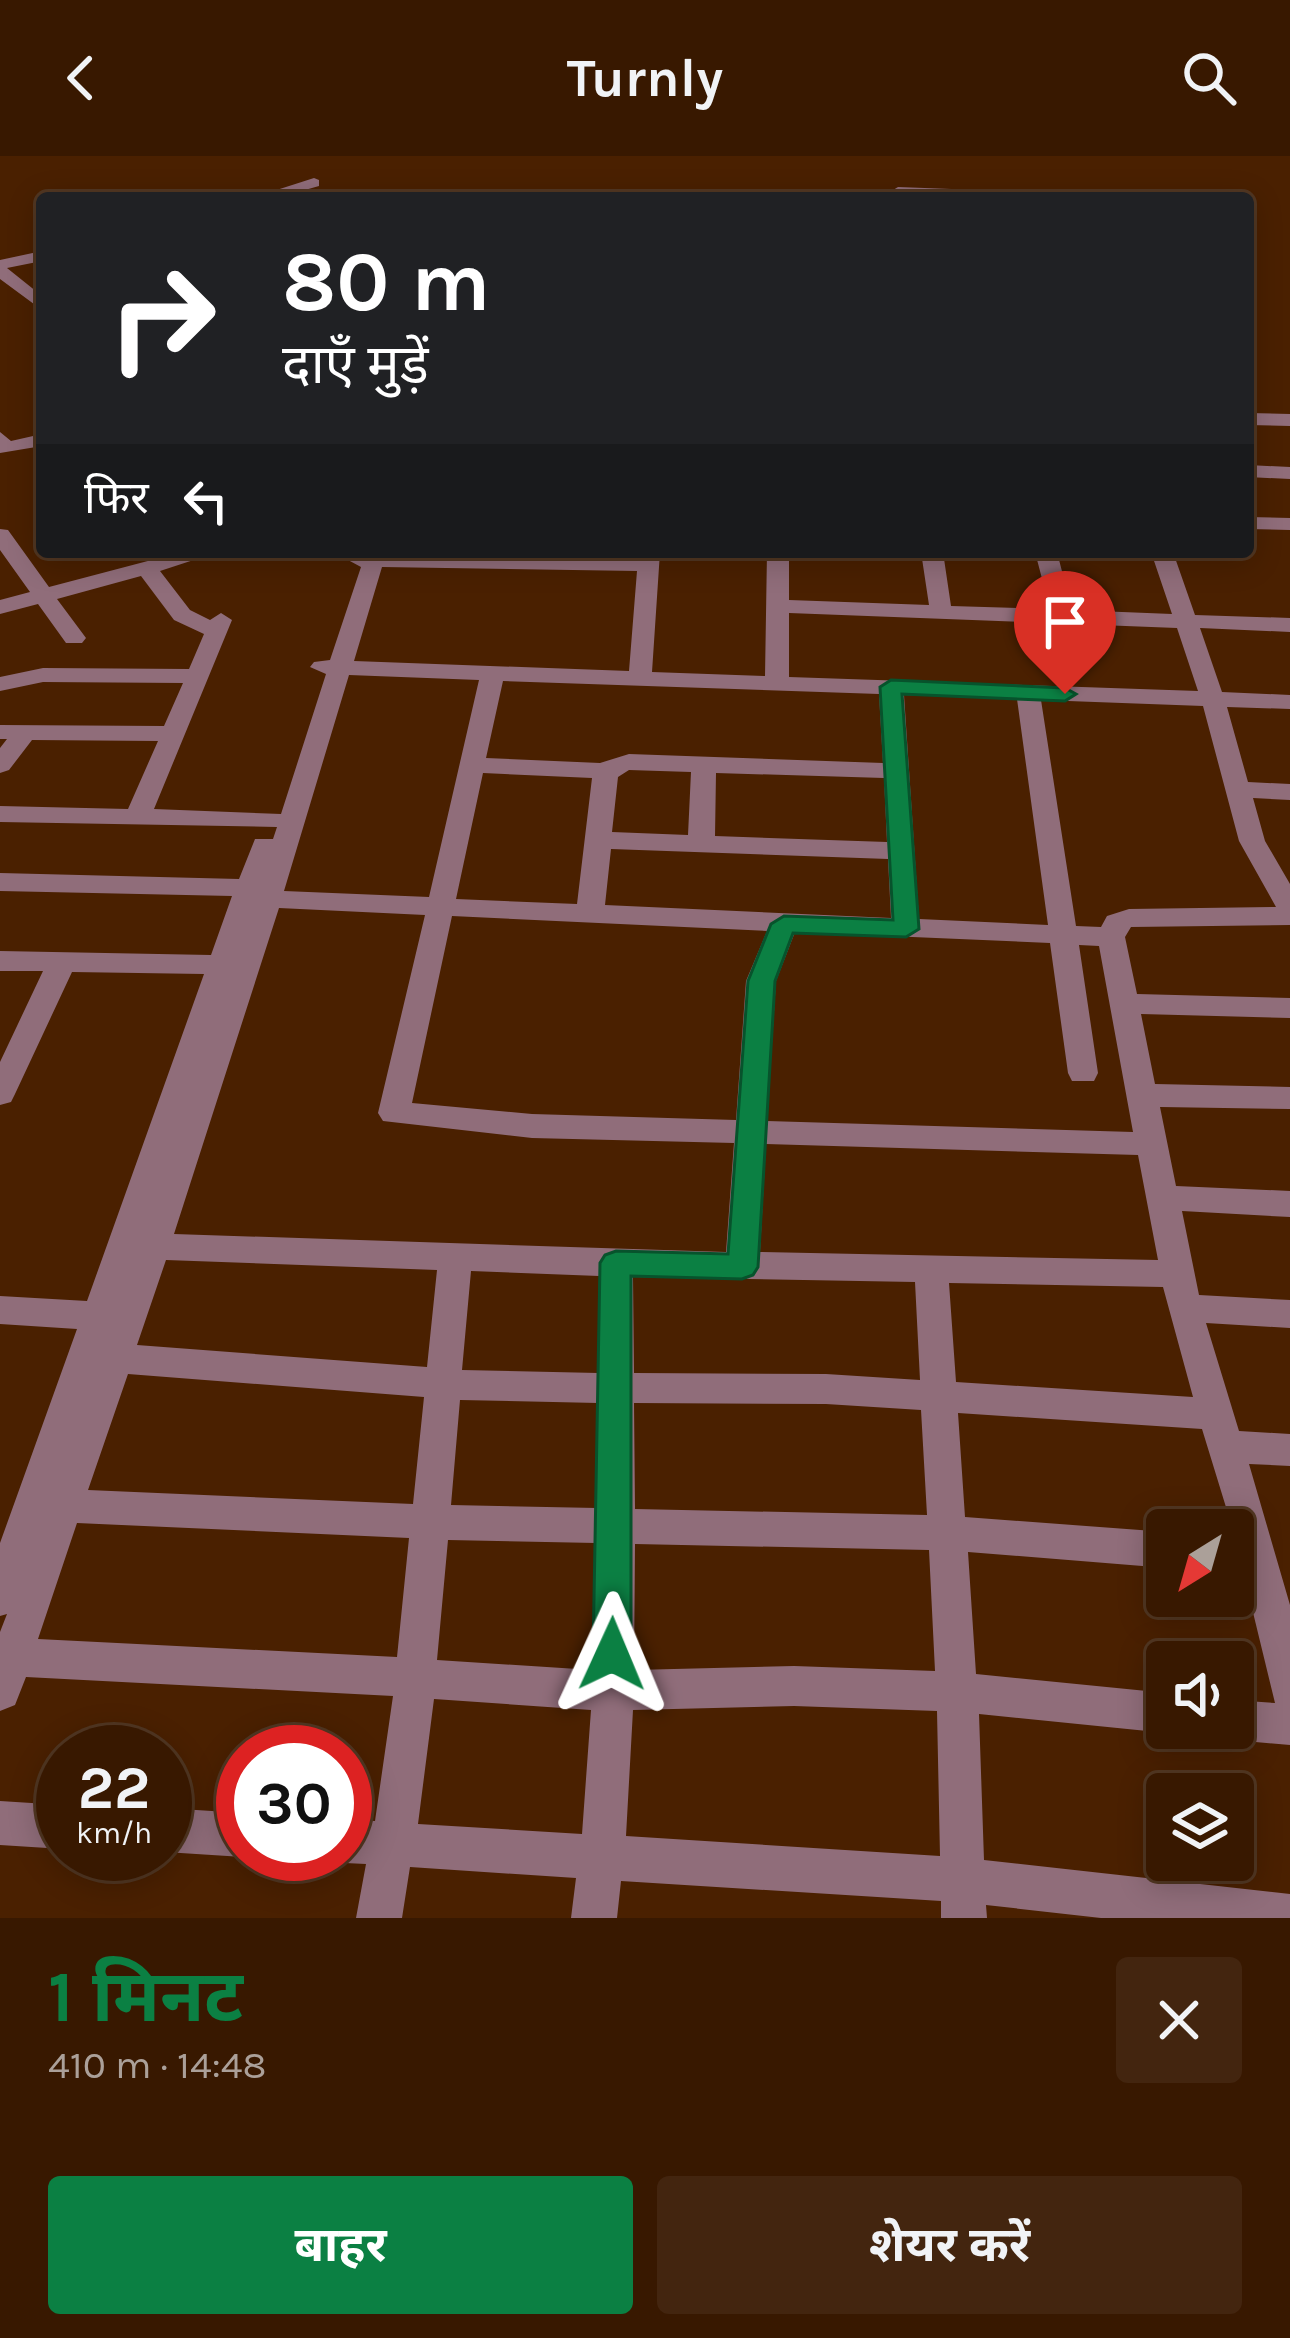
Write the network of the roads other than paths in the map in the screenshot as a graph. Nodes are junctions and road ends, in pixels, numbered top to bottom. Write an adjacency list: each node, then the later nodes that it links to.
1 (314, 183): 2 (street)
2 (282, 192)
3 (36, 258): 4 (street)
4 (0, 268): 5 (street)
5 (36, 300)
6 (1254, 419): 7 (street)
7 (1290, 420)
8 (0, 438): 9 (street)
9 (36, 441)
10 (1254, 471): 11 (street)
11 (1290, 472)
12 (1254, 524): 13 (street)
13 (1287, 530)
14 (0, 535): 24 (street)
15 (183, 558): 23 (street)
16 (367, 558): 32 (street)
17 (586, 558): 22 (street)
18 (778, 558): 25 (street)
19 (933, 558): 27 (street)
20 (1048, 558): 28 (street)
21 (1164, 558): 29 (street)
22 (649, 559): 35 (street)
23 (146, 567): 24 (street); 34 (street)
24 (43, 595): 26 (street); 31 (street)
25 (777, 606): 27 (street); 36 (street)
26 (0, 607)
27 (941, 612): 28 (street)
28 (1063, 617): 29 (street)
29 (1189, 622): 30 (street); 40 (street)
30 (1290, 626)
31 (74, 638)
32 (331, 667): 33 (street); 53 (street); 58 (street)
33 (493, 672): 35 (street); 45 (street)
34 (197, 676): 37 (street); 43 (street)
35 (640, 677): 36 (street)
36 (778, 682): 38 (street)
37 (0, 684)
38 (891, 687): 39 (street); 48 (street)
39 (1028, 693): 40 (street); 64 (street)
40 (1213, 700): 41 (street); 49 (street)
41 (1290, 701)
42 (13, 732): 43 (street); 44 (street)
43 (172, 734): 52 (street)
44 (0, 765)
45 (471, 765): 47 (street); 59 (street)
46 (704, 765): 47 (street); 48 (street); 55 (street)
47 (607, 771): 54 (street)
48 (896, 771): 56 (street)
49 (1234, 789): 50 (street); 60 (street)
50 (1290, 792)
51 (0, 814): 52 (street)
52 (138, 817): 53 (street)
53 (272, 820): 58 (street)
54 (598, 840): 55 (street); 61 (street)
55 (701, 844): 56 (street)
56 (902, 851): 63 (street)
57 (0, 882): 58 (street)
58 (263, 892): 59 (street); 68 (street)
59 (441, 908): 61 (street); 75 (street)
60 (1290, 912): 65 (street)
61 (590, 916): 62 (street)
62 (784, 924): 63 (street); 75 (street)
63 (906, 929): 64 (street)
64 (1066, 936): 65 (street); 71 (street)
65 (1111, 938): 69 (street)
66 (0, 961): 67 (street)
67 (62, 962): 68 (street); 72 (street)
68 (235, 964): 79 (street)
69 (1123, 1004): 70 (street); 73 (street)
70 (1290, 1008)
71 (1083, 1072)
72 (2, 1084)
73 (1141, 1095): 74 (street); 76 (street)
74 (1290, 1098)
75 (750, 1130): 76 (street); 82 (street)
76 (1150, 1144): 77 (street)
77 (1161, 1198): 78 (street); 84 (street)
78 (1290, 1204)
79 (139, 1246): 80 (street); 87 (street)
80 (455, 1258): 81 (street); 89 (street)
81 (616, 1263): 82 (street); 90 (street)
82 (742, 1267): 83 (street)
83 (931, 1270): 84 (street); 91 (street)
84 (1180, 1291): 86 (street); 92 (street)
85 (0, 1310): 87 (street)
86 (1290, 1314)
87 (114, 1317): 88 (street); 94 (street)
88 (116, 1358): 89 (street); 94 (street)
89 (443, 1384): 90 (street); 95 (street)
90 (614, 1391): 91 (street); 96 (street)
91 (939, 1394): 92 (street); 97 (street)
92 (1219, 1430): 93 (street); 99 (street)
93 (1290, 1450)
94 (50, 1505): 95 (street); 100 (street); 101 (street)
95 (428, 1522): 96 (street); 102 (street)
96 (612, 1525): 97 (street); 103 (street)
97 (947, 1533): 98 (street); 105 (street)
98 (1146, 1548)
99 (1262, 1569): 104 (street)
100 (0, 1598)
101 (6, 1674): 102 (street)
102 (415, 1681): 103 (street); 112 (street)
103 (611, 1691): 105 (street); 113 (street)
104 (1290, 1691)
105 (957, 1693): 106 (street); 114 (street)
106 (1146, 1711)
107 (1254, 1722): 108 (street)
108 (1290, 1725)
109 (0, 1822): 110 (street)
110 (36, 1825)
111 (372, 1843): 112 (street)
112 (396, 1844): 113 (street); 116 (street)
113 (602, 1856): 114 (street); 117 (street)
114 (965, 1899): 115 (street)
115 (1290, 1916)
116 (379, 1918)
117 (593, 1918)

